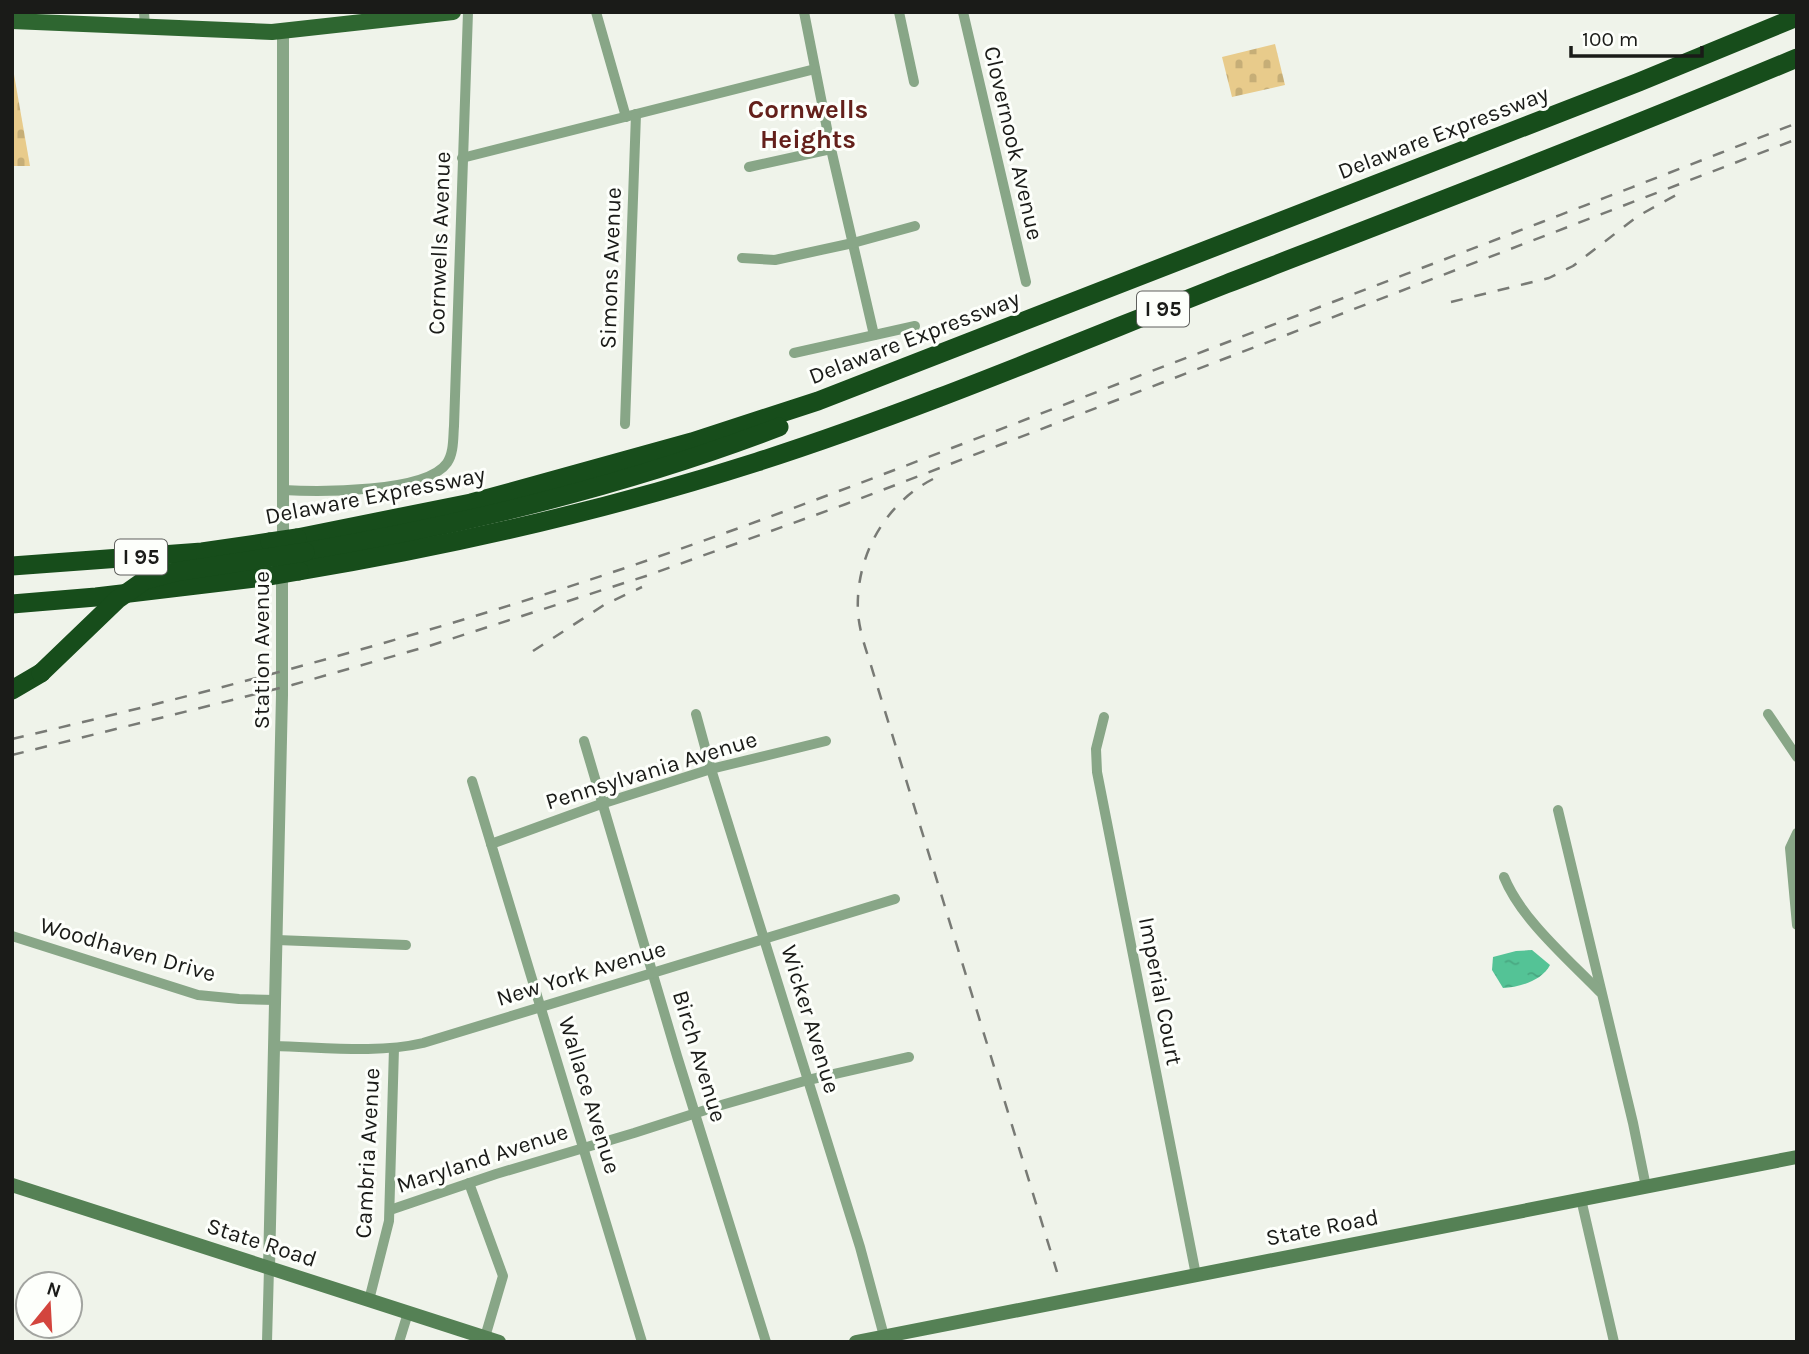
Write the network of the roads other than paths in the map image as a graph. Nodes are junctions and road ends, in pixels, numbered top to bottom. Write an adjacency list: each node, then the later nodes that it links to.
1 (453, 12): 8 (main road)
2 (468, 12): 17 (street, Cornwells Avenue)
3 (596, 12): 15 (street, Simons Avenue)
4 (804, 12): 13 (street)
5 (899, 12): 14 (street)
6 (963, 12): 22 (street, Clovernook Avenue)
7 (1797, 17): 28 (highway, Delaware Expressway / I 95)
8 (333, 19): 11 (main road)
9 (144, 20): 10 (main road); 11 (main road)
10 (12, 21)
11 (283, 32): 27 (street, Station Avenue)
12 (1797, 58): 28 (highway, Delaware Expressway / I 95)
13 (815, 69): 15 (street); 16 (street)
14 (914, 82)
15 (631, 116): 17 (street); 26 (street, Simons Avenue)
16 (831, 149): 18 (street); 20 (street)
17 (462, 158): 27 (street, Cornwells Avenue)
18 (749, 167)
19 (915, 226): 20 (street)
20 (853, 243): 21 (street); 24 (street)
21 (742, 258)
22 (1026, 282)
23 (915, 326): 24 (street)
24 (874, 335): 25 (street)
25 (794, 352)
26 (625, 424)
27 (283, 490): 51 (street, Station Avenue)
28 (300, 554): 29 (highway, Delaware Expressway / I 95, bridge); 30 (highway, Delaware Expressway / I 95, bridge); 33 (highway, bridge)
29 (12, 566)
30 (172, 589): 31 (highway, Delaware Expressway / I 95); 32 (highway)
31 (12, 604)
32 (12, 616)
33 (12, 690)
34 (1768, 714): 39 (street)
35 (696, 715): 40 (street, Wicker Avenue)
36 (1104, 717): 70 (street, Imperial Court)
37 (584, 741): 42 (street, Birch Avenue)
38 (826, 741): 40 (street, Pennsylvania Avenue)
39 (1797, 757)
40 (711, 769): 42 (street, Pennsylvania Avenue); 50 (street, Wicker Avenue)
41 (472, 781): 45 (street, Wallace Avenue)
42 (601, 804): 45 (street, Pennsylvania Avenue); 53 (street, Birch Avenue)
43 (1558, 810): 54 (street)
44 (1797, 833): 48 (street)
45 (491, 844): 56 (street, Wallace Avenue)
46 (1504, 877): 54 (street)
47 (895, 899): 50 (street, New York Avenue)
48 (1797, 925)
49 (12, 936): 55 (street, Woodhaven Drive)
50 (764, 939): 53 (street, New York Avenue); 60 (street, Wicker Avenue)
51 (277, 940): 52 (street); 55 (street, Station Avenue)
52 (406, 945)
53 (653, 973): 56 (street, New York Avenue); 61 (street, Birch Avenue)
54 (1602, 994): 66 (street)
55 (275, 1000): 57 (street, Station Avenue)
56 (542, 1008): 58 (street, New York Avenue); 62 (street, Wallace Avenue)
57 (274, 1046): 58 (street, New York Avenue); 69 (street, Station Avenue)
58 (394, 1048): 68 (street, Cambria Avenue)
59 (909, 1057): 60 (street, Maryland Avenue)
60 (808, 1080): 61 (street, Maryland Avenue); 73 (street, Wicker Avenue)
61 (695, 1114): 62 (street, Maryland Avenue); 78 (street, Birch Avenue)
62 (584, 1148): 64 (street, Maryland Avenue); 77 (street, Wallace Avenue)
63 (1797, 1157): 66 (main road, State Road)
64 (469, 1183): 68 (street, Maryland Avenue); 74 (street)
65 (12, 1185): 69 (main road, State Road)
66 (1646, 1187): 67 (main road, State Road)
67 (1581, 1199): 70 (main road, State Road); 80 (street)
68 (390, 1210): 71 (street, Cambria Avenue)
69 (269, 1268): 71 (main road, State Road); 75 (street)
70 (1196, 1275): 73 (main road, State Road)
71 (369, 1300): 72 (main road, State Road)
72 (408, 1313): 74 (main road, State Road); 76 (street)
73 (884, 1336): 79 (main road, State Road)
74 (492, 1340)
75 (267, 1342)
76 (399, 1342)
77 (642, 1342)
78 (766, 1342)
79 (856, 1342)
80 (1614, 1342)

